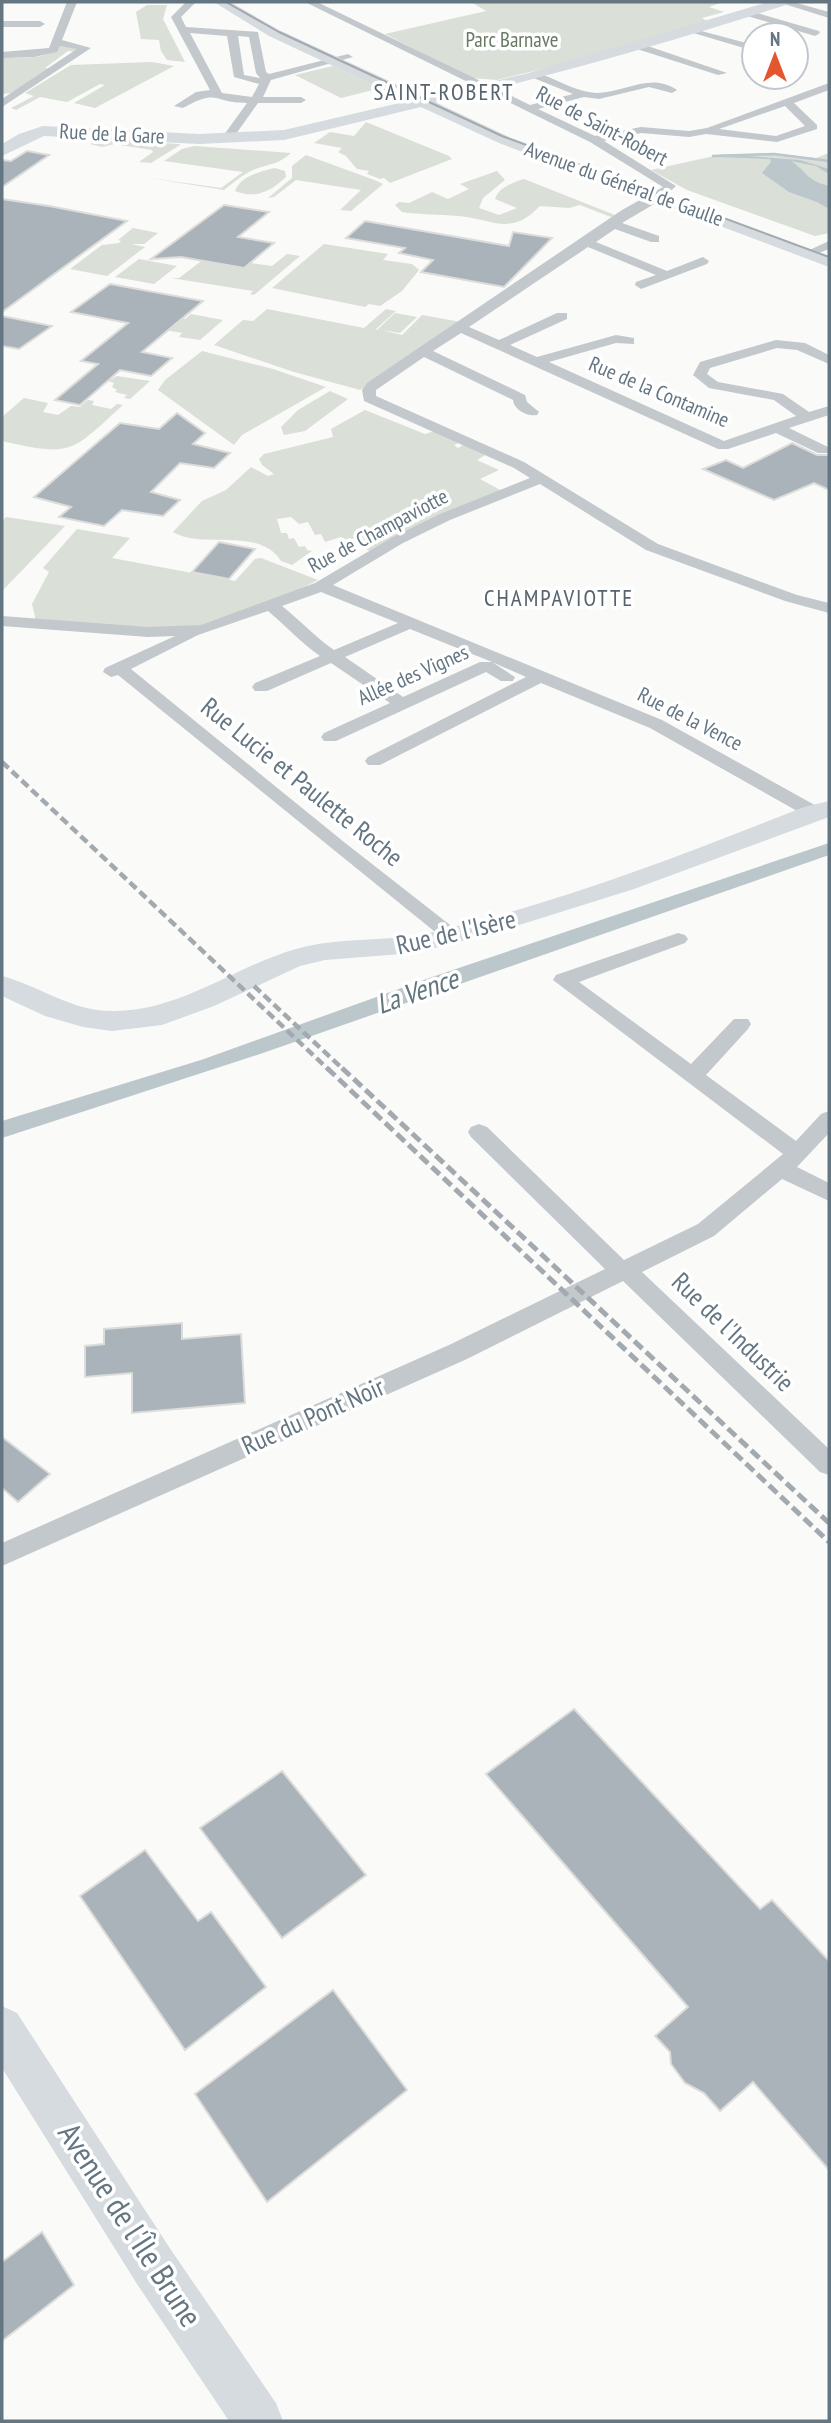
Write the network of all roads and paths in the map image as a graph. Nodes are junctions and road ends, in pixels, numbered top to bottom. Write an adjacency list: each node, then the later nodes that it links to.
1 (72, 2): 15 (street)
2 (191, 2): 11 (street)
3 (221, 2): 19 (street, Avenue du Général de Gaulle)
4 (237, 2): 19 (street, Avenue du Général de Gaulle)
5 (310, 2): 22 (street, Rue de Saint-Robert)
6 (782, 2): 7 (street); 8 (street)
7 (747, 13): 12 (street); 14 (street)
8 (829, 15)
9 (2, 24): 10 (street)
10 (40, 24)
11 (182, 30): 13 (street); 26 (street)
12 (694, 30): 16 (street); 17 (street)
13 (232, 33): 24 (street); 24 (street)
14 (815, 33)
15 (55, 42): 18 (street); 33 (street)
16 (740, 44)
17 (638, 46): 20 (street); 21 (street)
18 (2, 55)
19 (341, 59): 24 (street); 28 (street, Avenue du Général de Gaulle); 31 (street, Avenue du Général de Gaulle)
20 (722, 74)
21 (528, 77): 22 (street); 27 (street); 29 (street)
22 (480, 86): 28 (street); 35 (street, Rue de Saint-Robert)
23 (829, 86): 32 (street)
24 (262, 88): 26 (street); 30 (street); 37 (street)
25 (672, 90): 27 (street)
26 (217, 92): 34 (street, Rue de la Gare)
27 (584, 94): 29 (street)
28 (436, 98): 31 (street); 40 (street, Avenue du Général de Gaulle)
29 (565, 99): 35 (street)
30 (301, 100)
31 (420, 102): 37 (street, Rue de la Gare); 40 (street, Avenue du Général de Gaulle)
32 (787, 102): 36 (street); 36 (street)
33 (2, 104)
34 (179, 106)
35 (529, 108): 38 (street, Rue de Saint-Robert)
36 (706, 131): 38 (street)
37 (227, 139): 39 (street, Rue de la Gare)
38 (594, 140): 40 (street, Rue de Saint-Robert)
39 (2, 151)
40 (663, 193): 41 (street); 44 (street, Avenue du Général de Gaulle)
41 (614, 224): 42 (street); 43 (street)
42 (655, 239)
43 (586, 242): 46 (street); 49 (street)
44 (824, 251)
45 (702, 261): 46 (street)
46 (667, 275): 47 (street)
47 (641, 285)
48 (543, 307): 51 (street)
49 (461, 328): 51 (street, Rue de la Contamine); 52 (street)
50 (629, 341): 54 (street, Rue de la Contamine)
51 (498, 346): 54 (street, Rue de la Contamine)
52 (423, 352): 56 (street); 62 (street)
53 (829, 360): 59 (street, Rue de la Contamine)
54 (535, 362): 60 (street, Rue de la Contamine)
55 (535, 390): 56 (street)
56 (520, 398): 58 (street)
57 (829, 410): 59 (street, Rue de la Contamine)
58 (531, 412)
59 (808, 418): 60 (street, Rue de la Contamine)
60 (777, 428): 61 (street)
61 (823, 450)
62 (542, 478): 63 (street, Rue de Champaviotte); 65 (street)
63 (321, 586): 64 (street, Rue de Champaviotte); 70 (street, Rue de la Vence)
64 (270, 605): 68 (street, Rue de Champaviotte); 69 (street)
65 (829, 608)
66 (2, 621): 68 (street, Rue de Champaviotte)
67 (403, 627): 69 (street)
68 (203, 630): 77 (street, Rue Lucie et Paulette Roche)
69 (332, 657): 72 (street); 73 (street)
70 (541, 676): 75 (street); 76 (street, Rue de la Vence)
71 (513, 681): 73 (street, Allée des Vignes)
72 (261, 687)
73 (402, 704): 74 (street, Allée des Vignes)
74 (330, 737)
75 (374, 761)
76 (821, 811): 77 (street, Rue de l'Isère)
77 (452, 936): 79 (street, Rue de l'Isère)
78 (678, 939): 81 (street)
79 (2, 985)
80 (741, 1024): 81 (street)
81 (693, 1075): 84 (street)
82 (829, 1119): 84 (street, Rue du Pont Noir)
83 (479, 1132): 87 (street)
84 (798, 1154): 85 (street, Rue du Pont Noir)
85 (779, 1169): 86 (street); 87 (street, Rue du Pont Noir)
86 (829, 1193)
87 (624, 1271): 88 (street, Rue de l'Industrie); 89 (street, Rue du Pont Noir)
88 (829, 1465)
89 (2, 1555)
90 (2, 2028): 91 (street, Avenue de l'Île Brune)
91 (258, 2421)

